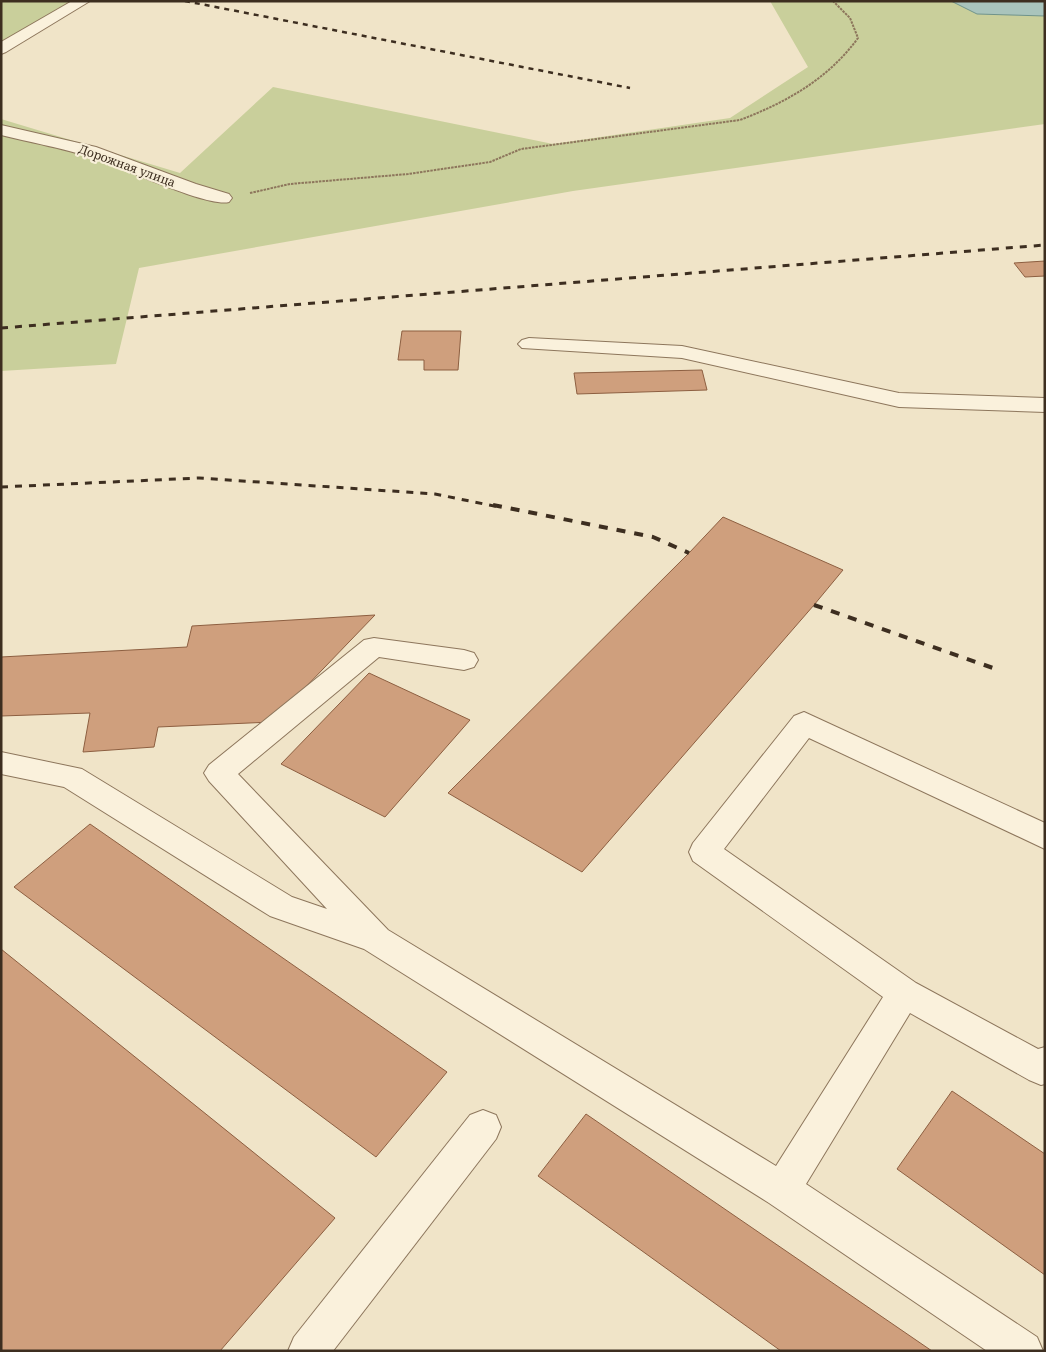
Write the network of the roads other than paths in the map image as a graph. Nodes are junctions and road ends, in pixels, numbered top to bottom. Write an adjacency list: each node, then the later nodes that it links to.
1 (83, 1): 2 (street)
2 (1, 49)
3 (1, 130): 4 (street, Дорожная улица)
4 (223, 198)
5 (529, 344): 6 (street)
6 (1045, 405)
7 (464, 660): 10 (street)
8 (1, 763): 10 (street)
9 (1045, 837): 11 (street)
10 (376, 940): 14 (street)
11 (904, 993): 12 (street); 14 (street)
12 (1045, 1063)
13 (483, 1127): 15 (street)
14 (782, 1190): 16 (street)
15 (308, 1351)
16 (1023, 1351)

